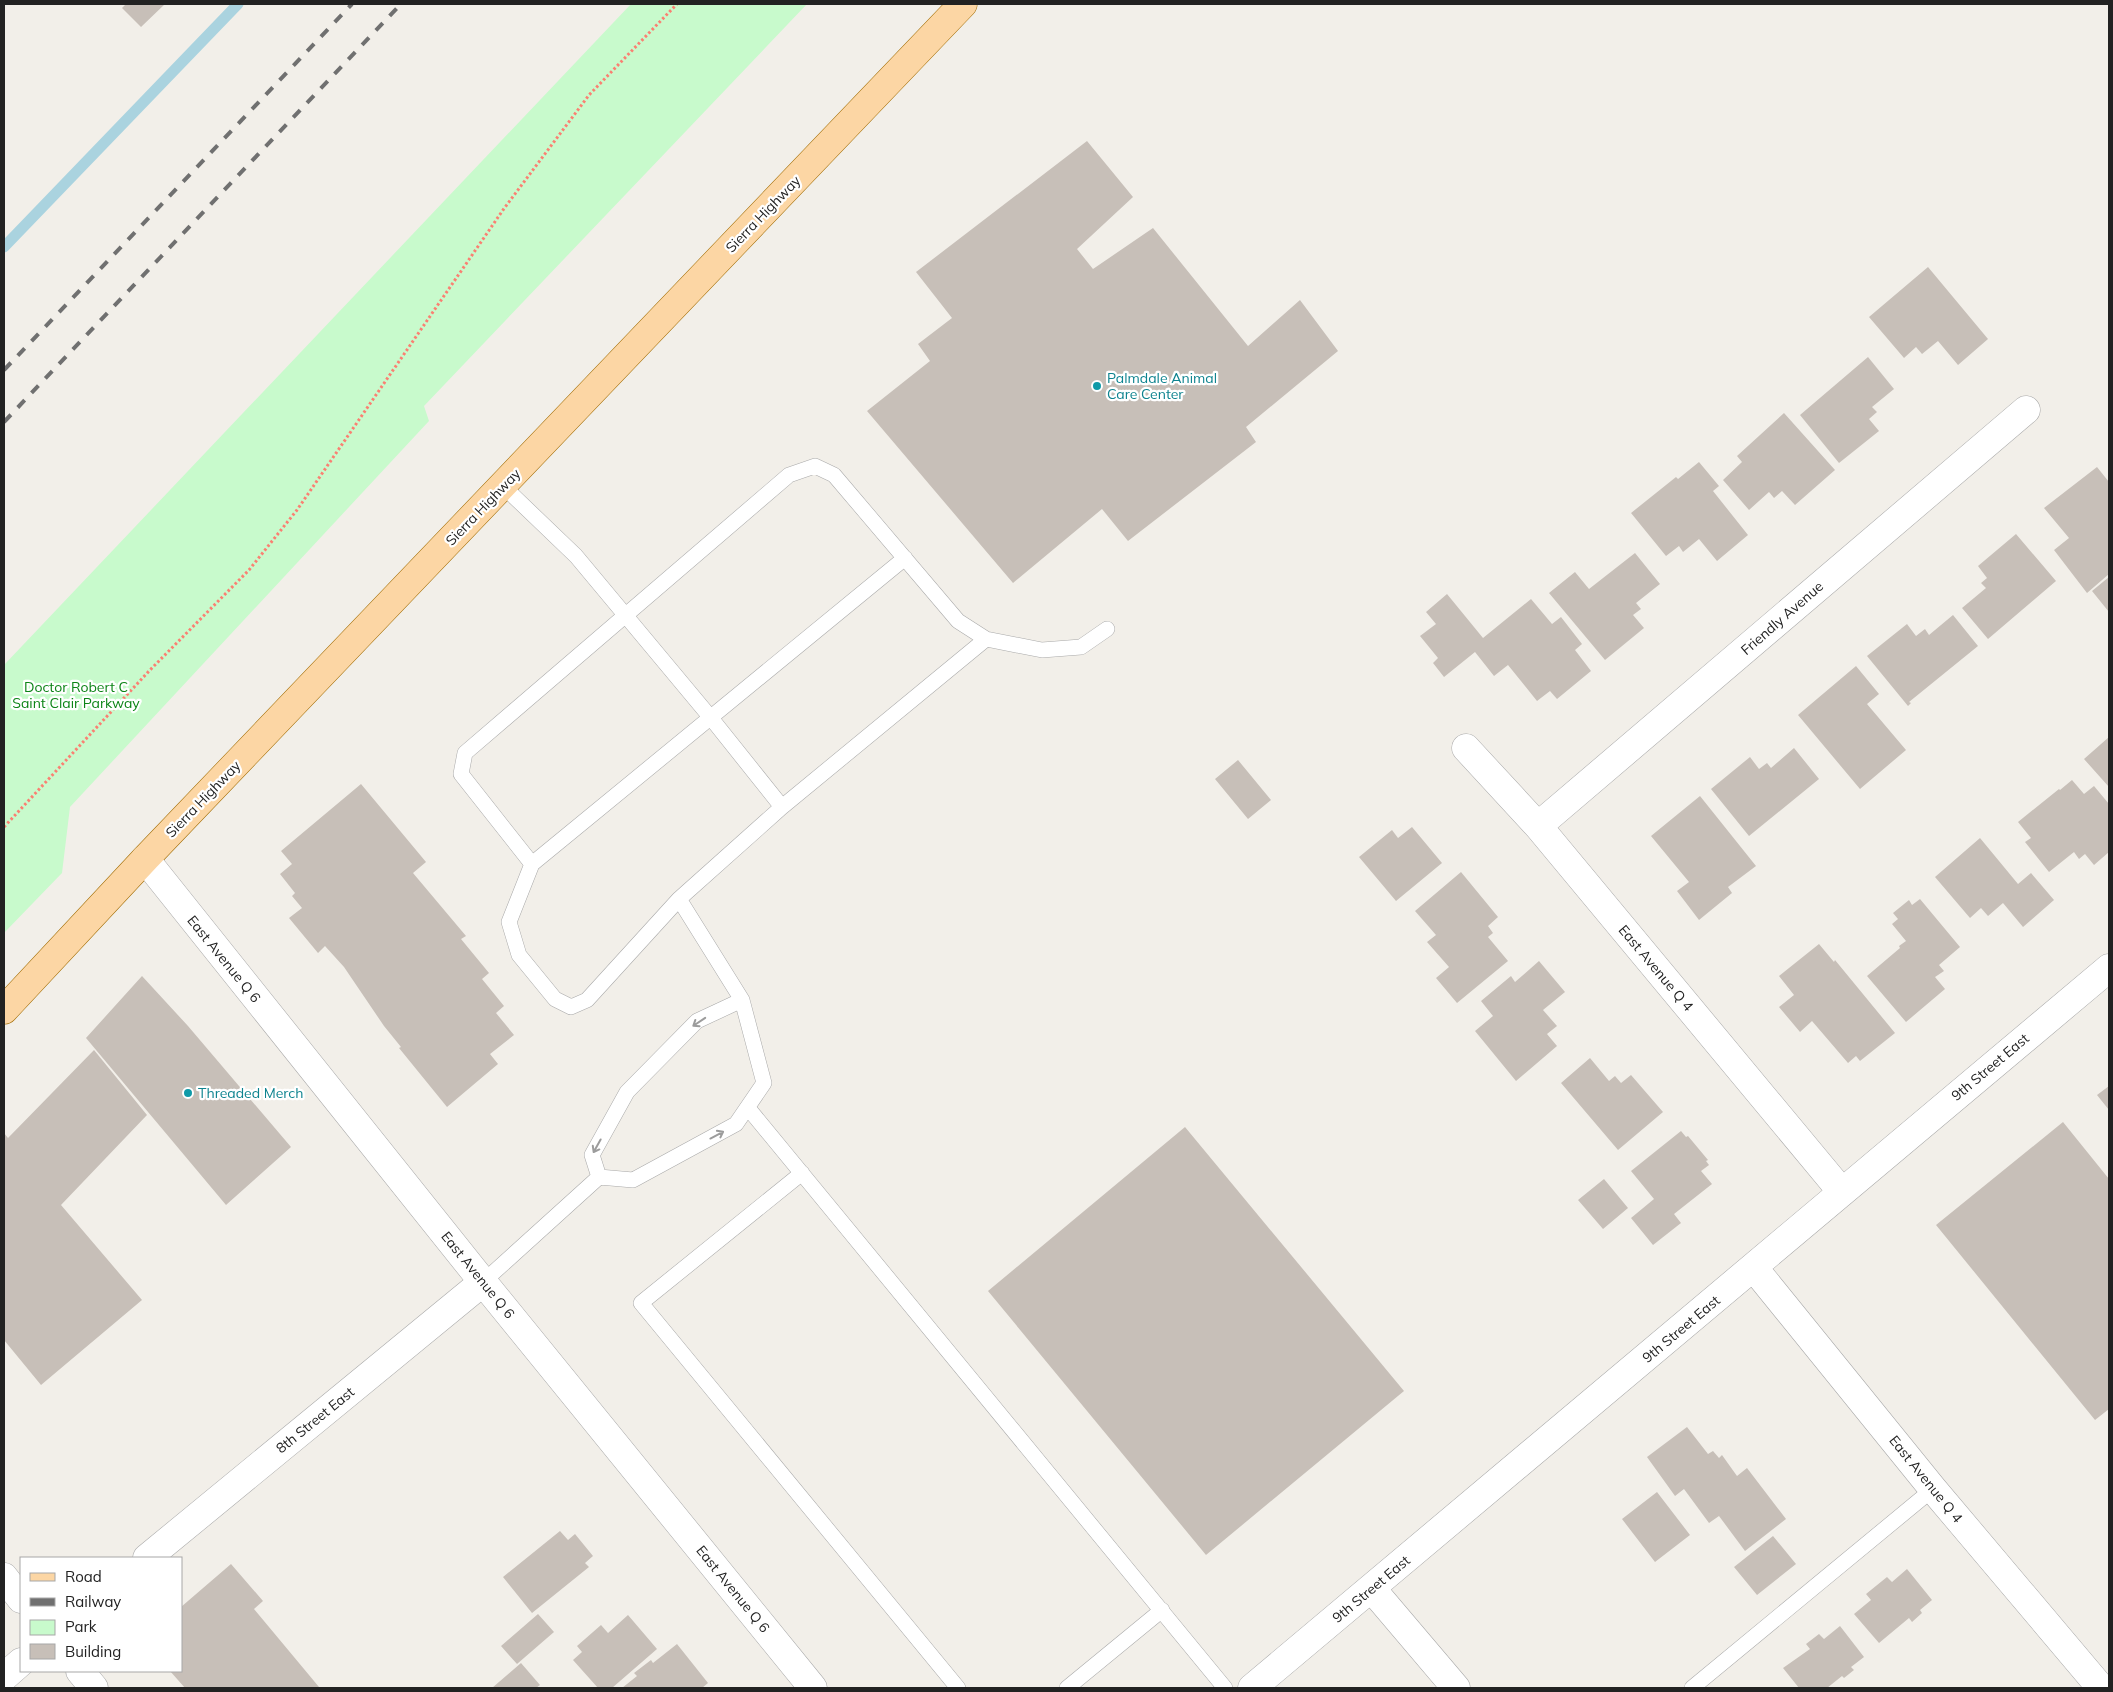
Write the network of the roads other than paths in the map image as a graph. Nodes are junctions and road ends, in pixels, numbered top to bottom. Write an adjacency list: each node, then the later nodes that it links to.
1 (963, 4): 3 (main road, Sierra Highway)
2 (2026, 410): 11 (street, Friendly Avenue)
3 (503, 486): 5 (lane); 12 (main road, Sierra Highway)
4 (905, 558): 5 (lane); 7 (lane); 8 (lane)
5 (624, 614): 8 (lane); 13 (lane)
6 (1107, 629): 7 (lane)
7 (986, 639): 10 (lane)
8 (711, 718): 10 (lane); 13 (lane)
9 (1466, 748): 11 (street, East Avenue Q 4)
10 (782, 807): 14 (lane)
11 (1538, 826): 21 (street, East Avenue Q 4)
12 (145, 859): 17 (main road, Sierra Highway); 23 (street, East Avenue Q 6)
13 (532, 864): 14 (lane)
14 (678, 899): 16 (lane)
15 (2109, 968): 21 (street, 9th Street East)
16 (742, 1000): 18 (lane); 20 (lane, one-way to 20)
17 (4, 1010)
18 (748, 1108): 19 (lane); 20 (lane, one-way to 18)
19 (802, 1173): 29 (lane); 35 (lane)
20 (599, 1177): 23 (lane)
21 (1842, 1192): 22 (street, 9th Street East)
22 (1754, 1268): 24 (street, East Avenue Q 4); 27 (street, 9th Street East)
23 (483, 1282): 25 (street, 8th Street East); 34 (street, East Avenue Q 6)
24 (1933, 1489): 40 (lane); 41 (street, East Avenue Q 4)
25 (148, 1557)
26 (4, 1577): 28 (street)
27 (1372, 1589): 38 (street, 9th Street East); 39 (street)
28 (20, 1598)
29 (1162, 1610): 36 (lane); 37 (lane)
30 (20, 1663): 32 (street)
31 (81, 1672): 33 (street)
32 (4, 1677)
33 (94, 1688)
34 (813, 1688)
35 (958, 1688)
36 (1067, 1688)
37 (1225, 1688)
38 (1252, 1688)
39 (1456, 1688)
40 (1692, 1688)
41 (2101, 1688)

